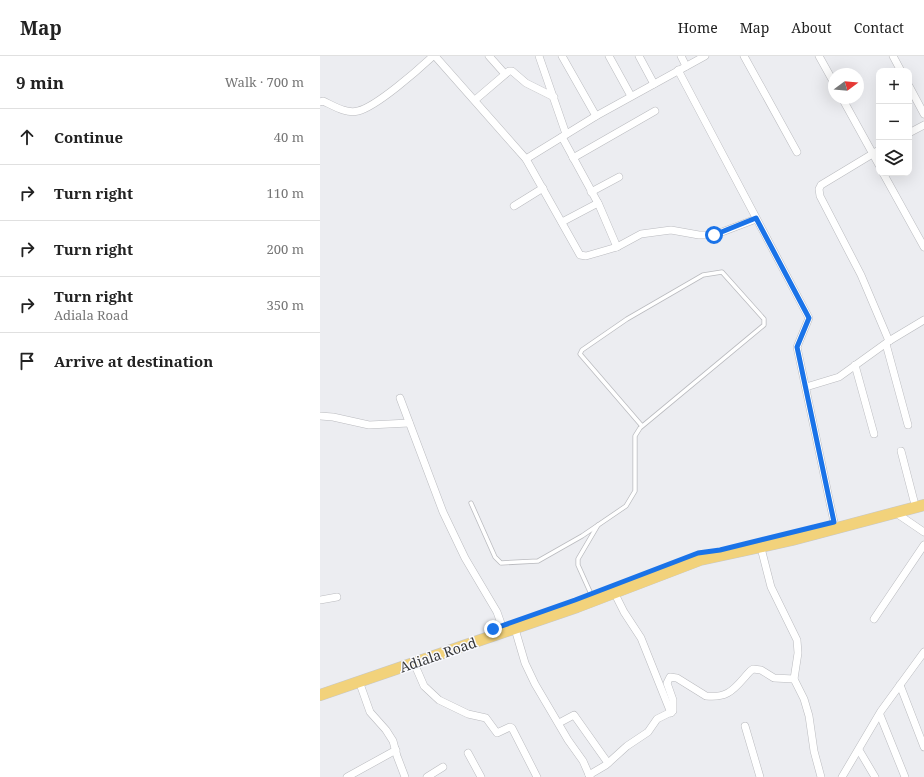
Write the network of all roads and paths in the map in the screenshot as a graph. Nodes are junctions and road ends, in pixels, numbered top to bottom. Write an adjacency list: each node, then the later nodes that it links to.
1 (434, 56): 21 (street); 22 (street)
2 (489, 56): 16 (street)
3 (539, 56): 20 (street)
4 (562, 56): 26 (street)
5 (609, 56): 19 (street)
6 (640, 56): 17 (street)
7 (681, 56): 12 (street)
8 (705, 56): 12 (street)
9 (744, 56): 31 (street)
10 (820, 56): 15 (street)
11 (893, 56): 13 (street)
12 (686, 66): 14 (street)
13 (899, 68)
14 (678, 70): 17 (street); 40 (street)
15 (828, 71)
16 (505, 74): 20 (street); 21 (street)
17 (654, 84): 19 (street)
18 (912, 92): 25 (street)
19 (631, 96): 26 (street)
20 (554, 97): 29 (street)
21 (475, 100): 33 (street)
22 (320, 102)
23 (846, 104): 30 (street)
24 (656, 111): 32 (street)
25 (924, 114)
26 (596, 116): 29 (street)
27 (924, 125): 28 (street)
28 (912, 131)
29 (564, 136): 32 (street); 33 (street)
30 (876, 151): 45 (street)
31 (797, 152)
32 (573, 158): 37 (street)
33 (526, 159): 36 (street)
34 (885, 176): 43 (street)
35 (619, 177): 37 (street)
36 (543, 188): 39 (street); 41 (street)
37 (591, 192): 38 (street)
38 (598, 203): 41 (street); 42 (street)
39 (514, 206)
40 (756, 218): 42 (street); 47 (street)
41 (562, 222): 42 (street)
42 (617, 247)
43 (924, 247)
44 (924, 320): 45 (street)
45 (888, 343): 46 (street); 51 (street)
46 (856, 365): 47 (street); 53 (street)
47 (806, 387): 58 (street)
48 (400, 398): 50 (street)
49 (320, 416): 50 (street)
50 (409, 423): 68 (street)
51 (908, 425)
52 (642, 426): 52 (lane); 59 (lane)
53 (874, 434)
54 (901, 451): 55 (street)
55 (921, 501): 57 (main road, Adiala Road); 58 (main road, Adiala Road)
56 (470, 503): 59 (lane)
57 (896, 513): 60 (street); 62 (main road, Adiala Road)
58 (834, 522): 64 (main road, Adiala Road)
59 (599, 524): 64 (lane)
60 (924, 532)
61 (924, 545): 67 (street)
62 (761, 548): 63 (main road, Adiala Road); 71 (street)
63 (614, 592): 68 (main road, Adiala Road); 75 (street)
64 (591, 594): 68 (main road, Adiala Road)
65 (337, 597): 66 (street)
66 (320, 600)
67 (874, 619)
68 (507, 629): 70 (main road, Adiala Road); 74 (main road, Adiala Road); 77 (street)
69 (924, 652): 73 (street)
70 (414, 663): 72 (main road, Adiala Road); 90 (street)
71 (794, 679): 75 (street); 92 (street)
72 (359, 681): 74 (main road, Adiala Road); 80 (street)
73 (900, 685): 76 (street); 79 (street)
74 (321, 691)
75 (670, 713): 83 (street)
76 (880, 715): 81 (street); 95 (street)
77 (559, 723): 83 (street); 85 (street)
78 (745, 726): 91 (street)
79 (924, 747)
80 (396, 750): 86 (street); 87 (street)
81 (859, 750): 93 (street); 94 (street)
82 (468, 753): 89 (street)
83 (608, 764): 85 (street)
84 (443, 767): 88 (street)
85 (589, 776)
86 (347, 777)
87 (406, 777)
88 (428, 777)
89 (482, 777)
90 (537, 777)
91 (760, 777)
92 (821, 777)
93 (842, 777)
94 (875, 777)
95 (905, 777)

